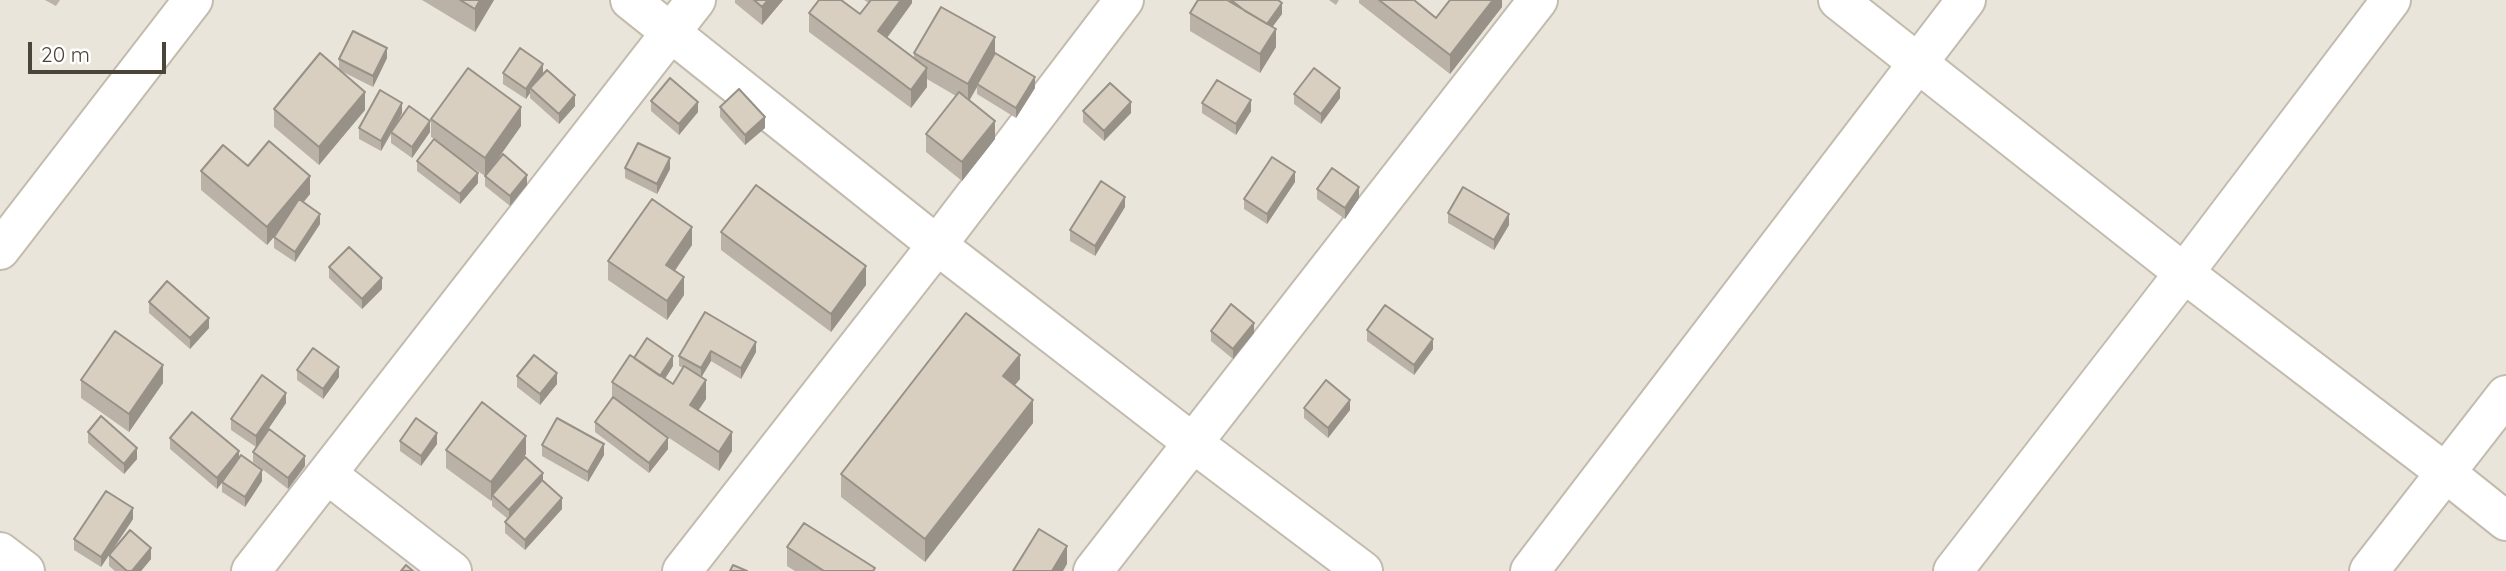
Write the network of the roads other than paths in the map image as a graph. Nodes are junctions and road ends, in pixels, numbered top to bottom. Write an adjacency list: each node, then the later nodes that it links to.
1 (193, 0): 12 (street)
2 (630, 0): 9 (street)
3 (696, 0): 9 (street)
4 (1124, 0): 11 (street)
5 (1538, 0): 15 (street)
6 (1838, 0): 10 (street)
7 (1966, 0): 10 (street)
8 (2391, 0): 13 (street)
9 (672, 32): 11 (street); 17 (street)
10 (1918, 62): 13 (street); 26 (street)
11 (937, 245): 15 (street); 23 (street)
12 (0, 250)
13 (2184, 273): 16 (street); 27 (street)
14 (2506, 396): 16 (street)
15 (1193, 443): 24 (street); 25 (street)
16 (2446, 473): 18 (street); 28 (street)
17 (327, 474): 21 (street); 22 (street)
18 (2506, 521)
19 (0, 552): 20 (street)
20 (25, 571)
21 (251, 571)
22 (452, 571)
23 (682, 571)
24 (1093, 571)
25 (1363, 571)
26 (1530, 571)
27 (1953, 571)
28 (2369, 571)

